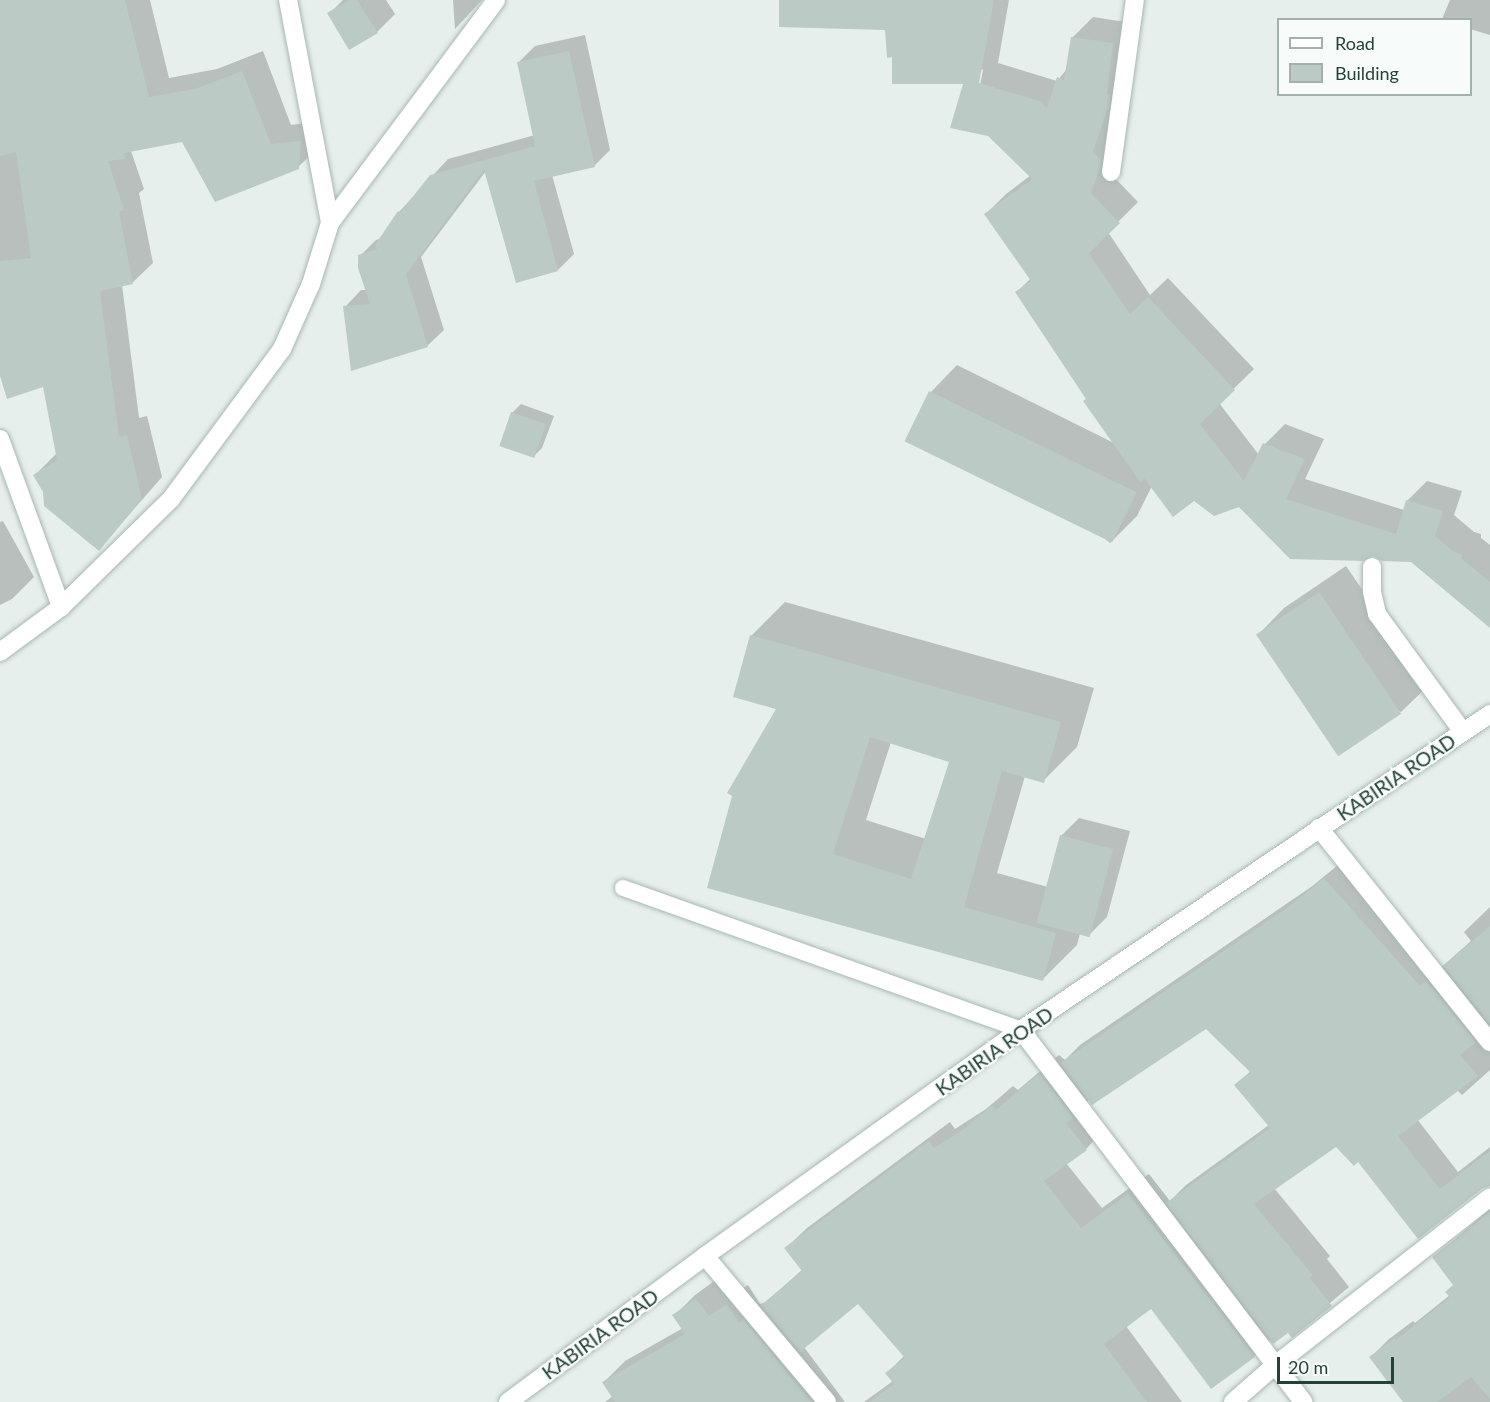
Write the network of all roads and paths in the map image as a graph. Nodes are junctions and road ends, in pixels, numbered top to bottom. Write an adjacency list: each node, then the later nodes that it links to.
1 (288, 0): 5 (street)
2 (496, 0): 5 (street)
3 (1135, 0): 4 (street)
4 (1111, 172)
5 (330, 223): 8 (street)
6 (0, 439): 8 (street)
7 (1372, 567): 11 (street)
8 (61, 607): 9 (street)
9 (0, 652)
10 (1490, 714): 11 (street, KABIRIA ROAD)
11 (1463, 732): 12 (street, KABIRIA ROAD)
12 (1319, 828): 14 (street, KABIRIA ROAD); 15 (street)
13 (623, 888): 14 (lane)
14 (1021, 1030): 17 (street, KABIRIA ROAD); 18 (street)
15 (1490, 1042)
16 (1490, 1197): 18 (street)
17 (705, 1256): 19 (street, KABIRIA ROAD); 20 (street)
18 (1274, 1366): 21 (street); 22 (street)
19 (508, 1402)
20 (827, 1402)
21 (1233, 1402)
22 (1303, 1402)

